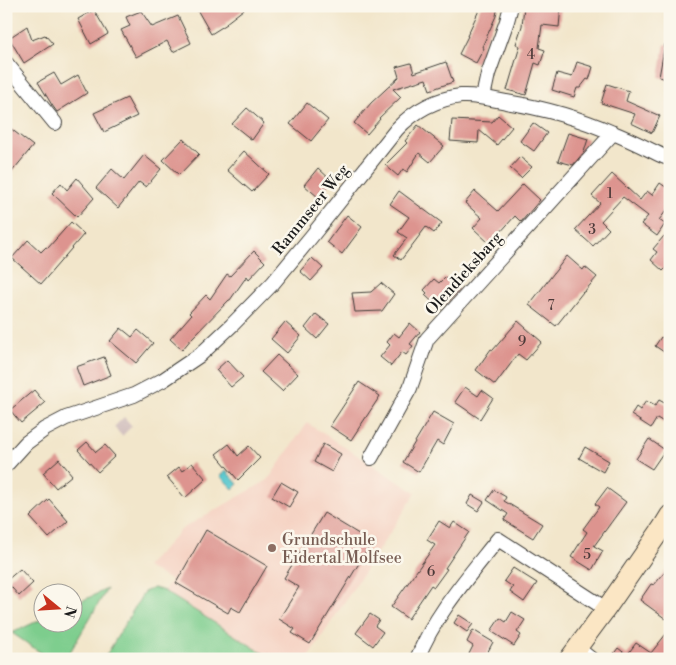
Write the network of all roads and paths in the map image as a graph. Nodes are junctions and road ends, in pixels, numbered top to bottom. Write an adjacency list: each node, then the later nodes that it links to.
1 (511, 6): 3 (street)
2 (6, 63): 4 (street)
3 (483, 97): 5 (street, Rammseer Weg); 8 (street, Rammseer Weg)
4 (55, 123)
5 (613, 133): 6 (street, Rammseer Weg); 7 (street, Olendieksbarg)
6 (670, 158)
7 (371, 458)
8 (6, 465)
9 (670, 515): 10 (street)
10 (606, 609): 11 (street); 12 (street)
11 (579, 655)
12 (417, 659)

